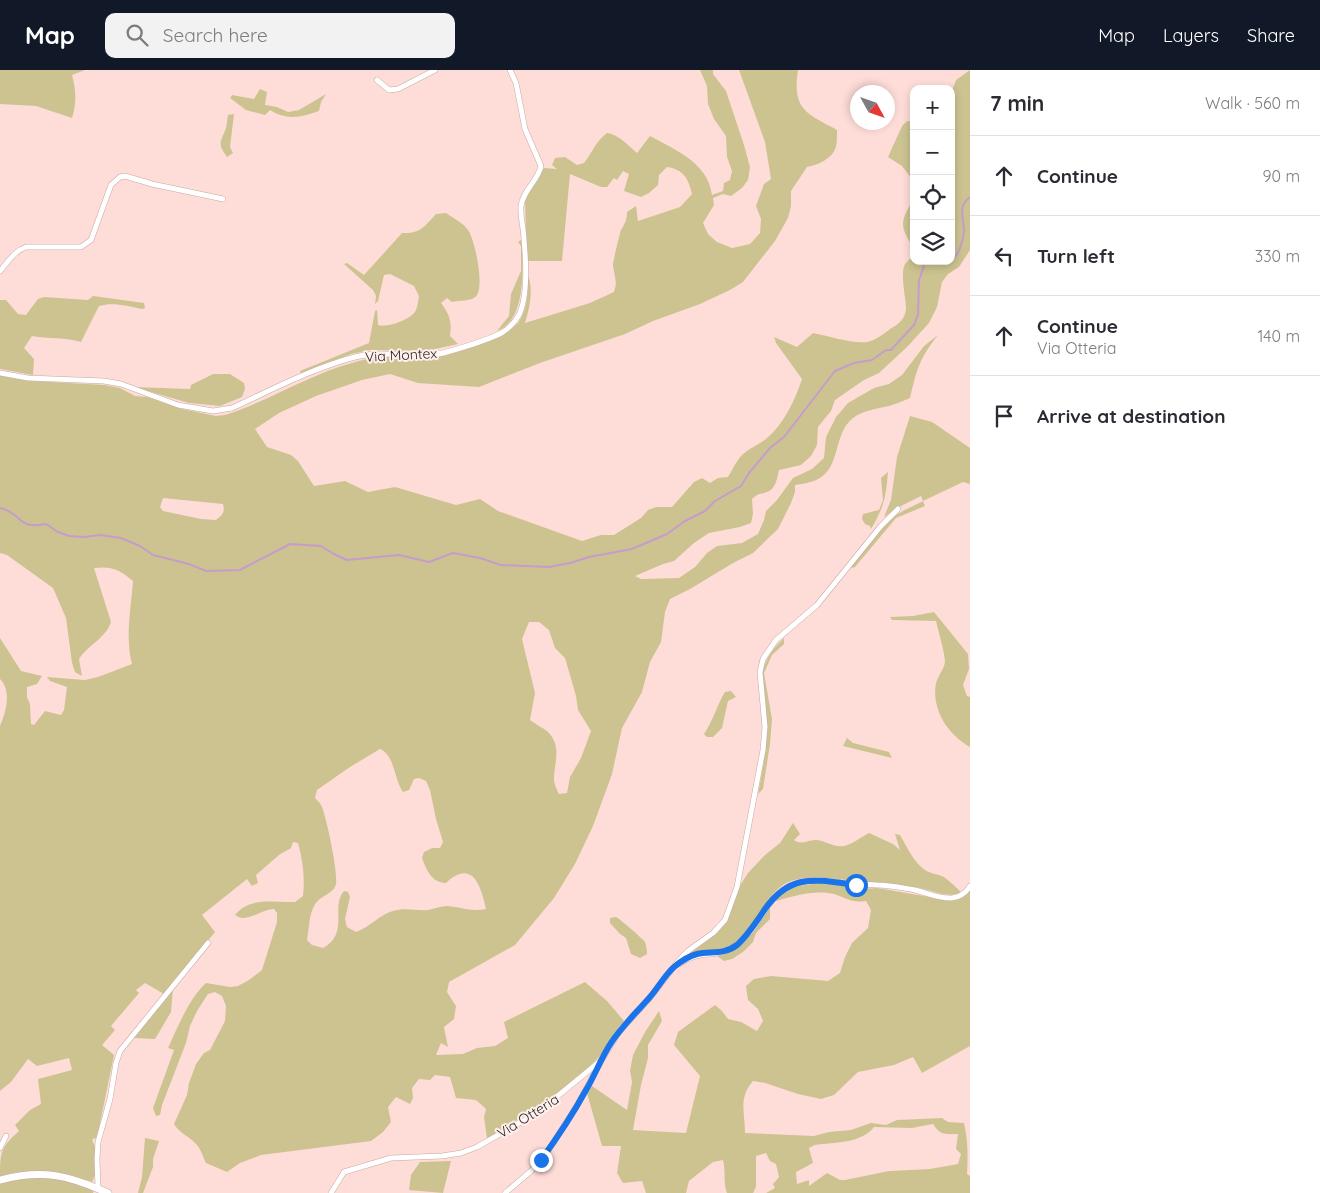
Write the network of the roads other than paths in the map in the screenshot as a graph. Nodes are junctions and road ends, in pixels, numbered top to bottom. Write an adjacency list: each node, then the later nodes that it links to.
1 (435, 70): 3 (street)
2 (510, 70): 6 (street, Via Montex)
3 (377, 80)
4 (223, 199): 5 (street)
5 (0, 271)
6 (0, 373)
7 (898, 509): 10 (street)
8 (970, 886): 10 (street)
9 (208, 943): 15 (street)
10 (672, 968): 11 (street)
11 (600, 1061): 17 (street, Via Otteria); 18 (street, Via Otteria)
12 (6, 1136): 13 (street)
13 (0, 1148)
14 (0, 1180): 15 (main road)
15 (98, 1188): 16 (main road)
16 (108, 1193)
17 (331, 1193)
18 (505, 1193)

